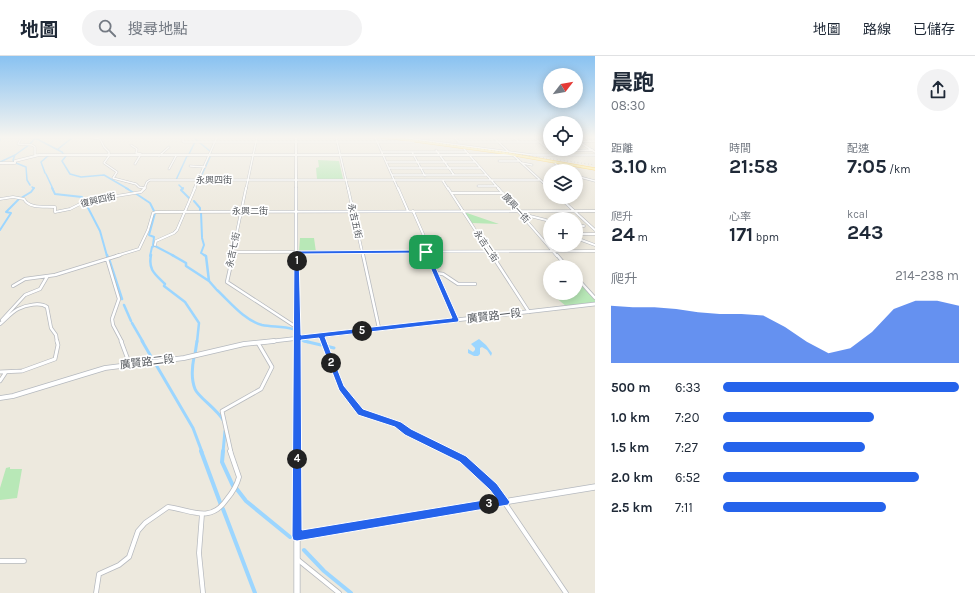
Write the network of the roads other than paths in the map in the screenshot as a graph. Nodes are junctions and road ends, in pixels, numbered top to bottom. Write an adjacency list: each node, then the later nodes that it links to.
1 (15, 162): 14 (street)
2 (105, 162): 45 (street)
3 (173, 162): 24 (street)
4 (207, 162): 18 (street)
5 (252, 162): 32 (street, 永吉七街)
6 (296, 162): 33 (street)
7 (341, 162): 34 (street, 永吉五街)
8 (386, 162): 19 (street)
9 (417, 162): 20 (street)
10 (445, 162): 21 (street)
11 (476, 162): 22 (street, 廣興一街)
12 (521, 162): 16 (street); 40 (street)
13 (550, 162): 15 (main road)
14 (0, 163)
15 (555, 163): 23 (main road)
16 (532, 165)
17 (190, 166): 18 (street)
18 (205, 167): 31 (street)
19 (389, 168): 20 (street); 28 (street)
20 (421, 168): 21 (street); 25 (street)
21 (450, 168): 22 (street); 26 (street)
22 (482, 168): 27 (street, 廣興一街)
23 (595, 168)
24 (169, 169)
25 (425, 175): 26 (street); 28 (street); 36 (street)
26 (455, 175): 27 (street); 38 (street)
27 (488, 175): 39 (street, 廣興一街)
28 (392, 176): 35 (street)
29 (583, 178): 41 (street)
30 (153, 180): 31 (street, 永興四街); 45 (street, 復興四街)
31 (199, 180): 32 (street, 永興四街); 58 (street)
32 (248, 180): 33 (street, 永興四街); 51 (street, 永吉七街)
33 (296, 180): 34 (street, 永興四街); 59 (street)
34 (345, 180): 35 (street, 永興四街); 52 (street, 永吉五街)
35 (394, 180): 36 (street, 永興四街); 53 (street)
36 (427, 180): 37 (street, 永興四街)
37 (443, 180): 38 (street, 永興四街); 47 (street, 永吉二街)
38 (458, 180): 39 (street, 永興四街)
39 (492, 180): 40 (street, 永興四街); 44 (street, 廣興一街)
40 (540, 180): 42 (street)
41 (595, 181)
42 (543, 183)
43 (478, 186): 44 (street)
44 (497, 186): 46 (street, 廣興一街)
45 (145, 188): 48 (street, 復興四街)
46 (503, 193): 47 (street); 55 (street, 廣興一街)
47 (451, 194): 54 (street, 永吉二街)
48 (0, 199)
49 (566, 204): 56 (street)
50 (412, 210): 53 (street, 永興二街); 54 (street, 永興二街); 77 (street)
51 (241, 211): 58 (street, 永興二街); 59 (street, 永興二街); 73 (street, 永吉七街)
52 (352, 211): 53 (street, 永興二街); 59 (street, 永興二街); 75 (street, 永吉五街)
53 (408, 211)
54 (463, 211): 55 (street, 永興二街); 69 (street, 永吉二街)
55 (519, 211): 56 (street, 永興二街); 60 (street, 廣興一街)
56 (574, 211): 57 (street, 永興二街); 62 (street)
57 (595, 211)
58 (186, 212): 67 (street); 79 (street, 永興二街)
59 (296, 212): 74 (street)
60 (521, 214): 61 (street); 65 (street, 廣興一街)
61 (543, 219)
62 (595, 230)
63 (583, 234): 64 (street)
64 (595, 234)
65 (543, 239)
66 (583, 241): 68 (street)
67 (155, 245)
68 (595, 245)
69 (489, 251): 70 (street); 77 (street); 88 (street, 永吉二街)
70 (543, 251)
71 (583, 251): 72 (street)
72 (595, 251)
73 (233, 252): 74 (street); 91 (street, 永吉七街)
74 (297, 252): 75 (street); 91 (street)
75 (362, 252): 76 (street); 92 (street, 永吉五街)
76 (426, 252): 77 (street); 81 (street)
77 (432, 252)
78 (555, 252): 80 (street, 廣興一街)
79 (107, 259): 82 (street, 永興二街); 96 (street)
80 (562, 260)
81 (436, 273): 83 (street); 89 (street)
82 (48, 277): 85 (street, 永興二街); 90 (street)
83 (475, 284)
84 (583, 285): 86 (street)
85 (13, 286)
86 (595, 298)
87 (595, 304): 88 (street, 廣賢路一段)
88 (529, 312): 89 (street, 廣賢路一段)
89 (456, 320): 92 (street, 廣賢路一段)
90 (0, 323): 98 (street)
91 (296, 327): 94 (street)
92 (379, 328): 93 (street, 廣賢路一段)
93 (321, 335): 94 (street, 廣賢路一段); 102 (street)
94 (297, 338): 95 (street, 廣賢路二段); 104 (street)
95 (258, 343): 96 (street, 廣賢路二段); 103 (street)
96 (130, 365): 100 (street, 廣賢路二段)
97 (0, 372): 98 (street)
98 (6, 372): 99 (street)
99 (0, 381)
100 (0, 398)
101 (595, 487): 102 (street)
102 (505, 502): 104 (street); 112 (street)
103 (202, 514): 108 (street); 109 (street)
104 (297, 536): 105 (street)
105 (297, 559): 110 (street); 111 (street)
106 (0, 561): 107 (street)
107 (24, 561)
108 (96, 593)
109 (203, 593)
110 (297, 593)
111 (339, 593)
112 (566, 593)

